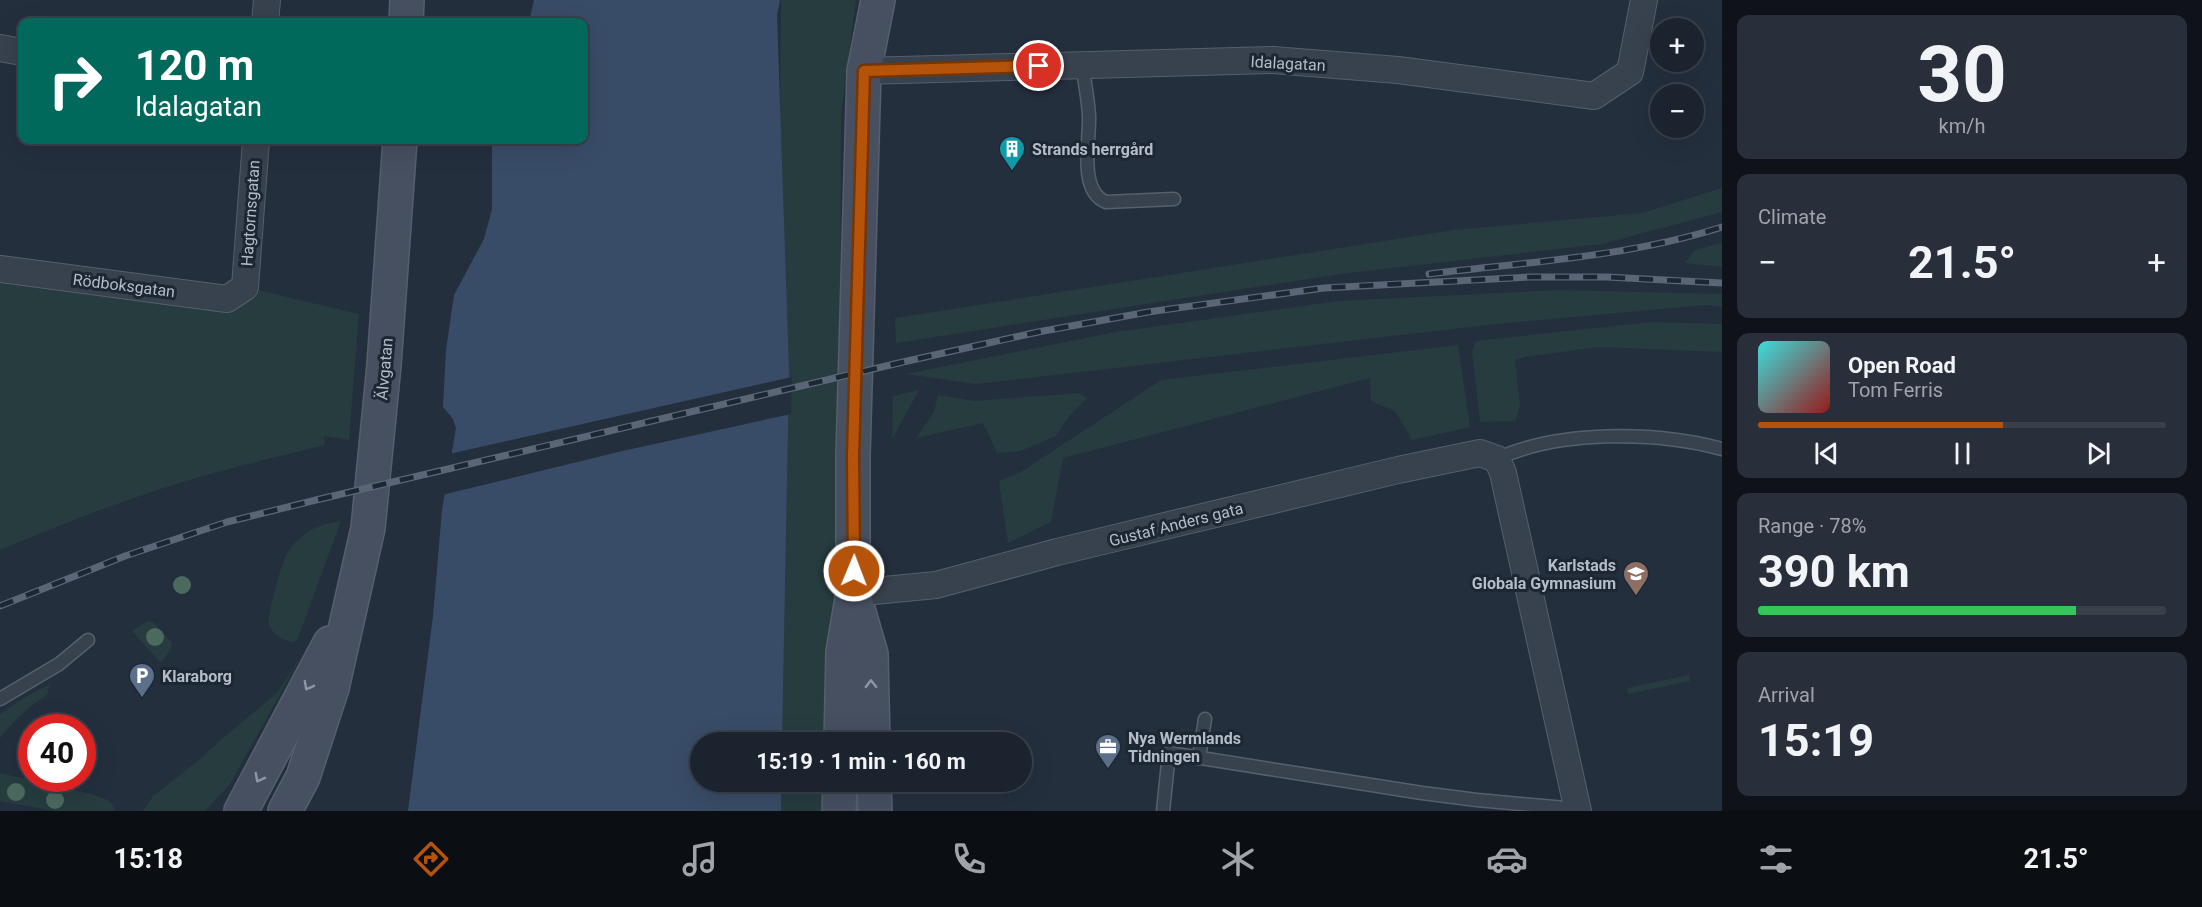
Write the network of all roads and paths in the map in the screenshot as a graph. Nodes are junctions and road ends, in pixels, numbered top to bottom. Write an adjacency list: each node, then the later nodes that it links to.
1 (267, 0): 5 (street)
2 (407, 0): 6 (street)
3 (878, 0): 10 (street)
4 (1644, 0): 9 (street, Idalagatan)
5 (265, 18)
6 (406, 18)
7 (0, 48): 8 (street)
8 (18, 51)
9 (1082, 65): 10 (street, Idalagatan); 13 (lane)
10 (864, 71): 18 (street)
11 (256, 144): 15 (street, Hagtornsgatan)
12 (400, 144): 19 (street, Älvgatan)
13 (1174, 199)
14 (0, 269): 15 (street, Rödboksgatan)
15 (245, 287)
16 (1722, 449): 17 (lane, Gustaf Anders gata)
17 (1497, 459): 18 (street, Gustaf Anders gata); 29 (street)
18 (853, 592): 23 (street); 24 (street, one-way to 18)
19 (354, 596): 26 (street, Älvgatan); 30 (street, Älvgatan, one-way to 30)
20 (88, 640): 21 (lane)
21 (0, 699)
22 (1205, 719): 25 (lane)
23 (841, 732)
24 (873, 732)
25 (1199, 758): 29 (lane); 35 (lane)
26 (303, 777): 31 (street, Älvgatan); 32 (street)
27 (840, 792): 33 (street)
28 (874, 792): 34 (street)
29 (1578, 810)
30 (241, 811)
31 (285, 811)
32 (293, 811)
33 (839, 811)
34 (875, 811)
35 (1163, 811)

